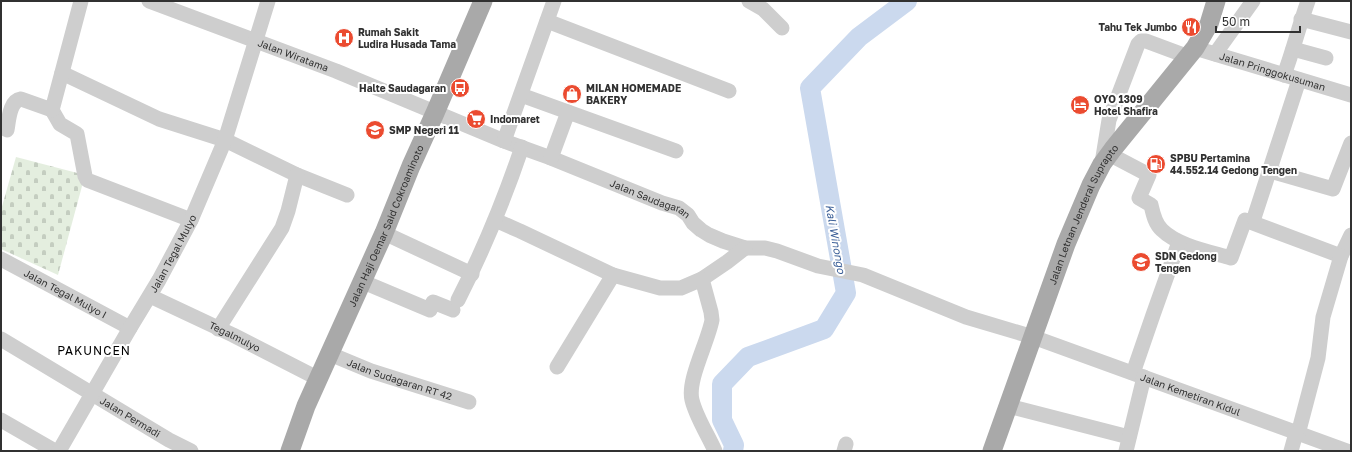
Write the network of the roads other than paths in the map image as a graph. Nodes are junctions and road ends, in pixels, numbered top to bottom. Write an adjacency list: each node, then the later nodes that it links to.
1 (81, 1): 19 (street)
2 (149, 1): 14 (street, Jalan Wiratama)
3 (268, 1): 14 (street, Jalan Tegal Mulyo)
4 (483, 1): 27 (main road, Jalan Haji Oemar Said Cokroaminoto)
5 (554, 1): 11 (street)
6 (750, 1): 12 (street)
7 (1216, 1): 16 (main road, Jalan Letnan Jenderal Suprapto)
8 (1253, 1): 17 (street)
9 (1308, 1): 10 (street)
10 (1301, 19): 13 (street); 15 (street)
11 (547, 21): 22 (street); 23 (street)
12 (782, 28)
13 (1351, 32)
14 (255, 41): 27 (street, Jalan Wiratama); 29 (street, Jalan Tegal Mulyo)
15 (1293, 49): 18 (street); 20 (street)
16 (1192, 53): 17 (street, Jalan Pringgokusuman); 35 (main road, Jalan Letnan Jenderal Suprapto); 35 (street, Jalan Pringgokusuman)
17 (1215, 54): 20 (street, Jalan Pringgokusuman)
18 (1326, 58)
19 (62, 73): 25 (street); 29 (street)
20 (1284, 75): 21 (street, Jalan Pringgokusuman)
21 (1300, 80): 24 (street, Jalan Pringgokusuman); 36 (street)
22 (729, 91)
23 (520, 95): 26 (street); 30 (street)
24 (1351, 95)
25 (52, 110): 28 (street); 40 (street)
26 (568, 112): 33 (street); 34 (street)
27 (435, 113): 30 (street, Jalan Saudagaran); 42 (main road, Jalan Haji Oemar Said Cokroaminoto)
28 (7, 130)
29 (225, 140): 37 (street); 40 (street, Jalan Tegal Mulyo)
30 (504, 141): 32 (street, Jalan Saudagaran)
31 (1351, 143): 36 (street)
32 (522, 147): 34 (street, Jalan Saudagaran); 41 (street)
33 (676, 151)
34 (551, 158): 45 (street, Jalan Saudagaran)
35 (1105, 159): 44 (street); 56 (main road, Jalan Letnan Jenderal Suprapto)
36 (1270, 171): 39 (street)
37 (297, 175): 38 (street); 55 (street)
38 (347, 195)
39 (1254, 218)
40 (191, 220): 53 (street, Jalan Tegal Mulyo)
41 (495, 220): 48 (street); 49 (street)
42 (384, 233): 48 (street); 52 (main road, Jalan Haji Oemar Said Cokroaminoto)
43 (1351, 235): 46 (street)
44 (1179, 242): 46 (street); 60 (street)
45 (745, 248): 50 (street, Jalan Saudagaran); 51 (street)
46 (1341, 256): 66 (street)
47 (1, 258): 54 (street, Jalan Tegal Mulyo I)
48 (472, 274): 52 (street)
49 (613, 275): 51 (street); 59 (street)
50 (863, 275): 56 (street, Jalan Kemetiran Kidul)
51 (702, 279): 73 (street)
52 (362, 282): 58 (main road, Jalan Haji Oemar Said Cokroaminoto)
53 (150, 296): 54 (street, Jalan Tegal Mulyo); 55 (street, Tegalmulyo)
54 (130, 328): 62 (street, Jalan Tegal Mulyo)
55 (218, 329): 61 (street, Tegalmulyo)
56 (1033, 337): 60 (street, Jalan Kemetiran Kidul); 64 (main road, Jalan Letnan Jenderal Suprapto)
57 (1, 339): 62 (street, Jalan Permadi)
58 (330, 354): 61 (main road, Jalan Haji Oemar Said Cokroaminoto); 63 (street, Jalan Sudagaran RT 42)
59 (557, 367)
60 (1138, 375): 66 (street, Jalan Kemetiran Kidul); 67 (street)
61 (319, 379): 72 (main road, Jalan Haji Oemar Said Cokroaminoto)
62 (92, 393): 70 (street, Jalan Tegal Mulyo); 71 (street, Jalan Permadi)
63 (469, 402)
64 (1008, 406): 67 (street); 74 (main road, Jalan Letnan Jenderal Suprapto)
65 (1, 420): 69 (street)
66 (1297, 434): 68 (street); 75 (street, Jalan Kemetiran Kidul)
67 (1127, 444)
68 (1291, 450)
69 (55, 451)
70 (60, 451)
71 (191, 451)
72 (290, 451)
73 (715, 451)
74 (992, 451)
75 (1347, 451)

